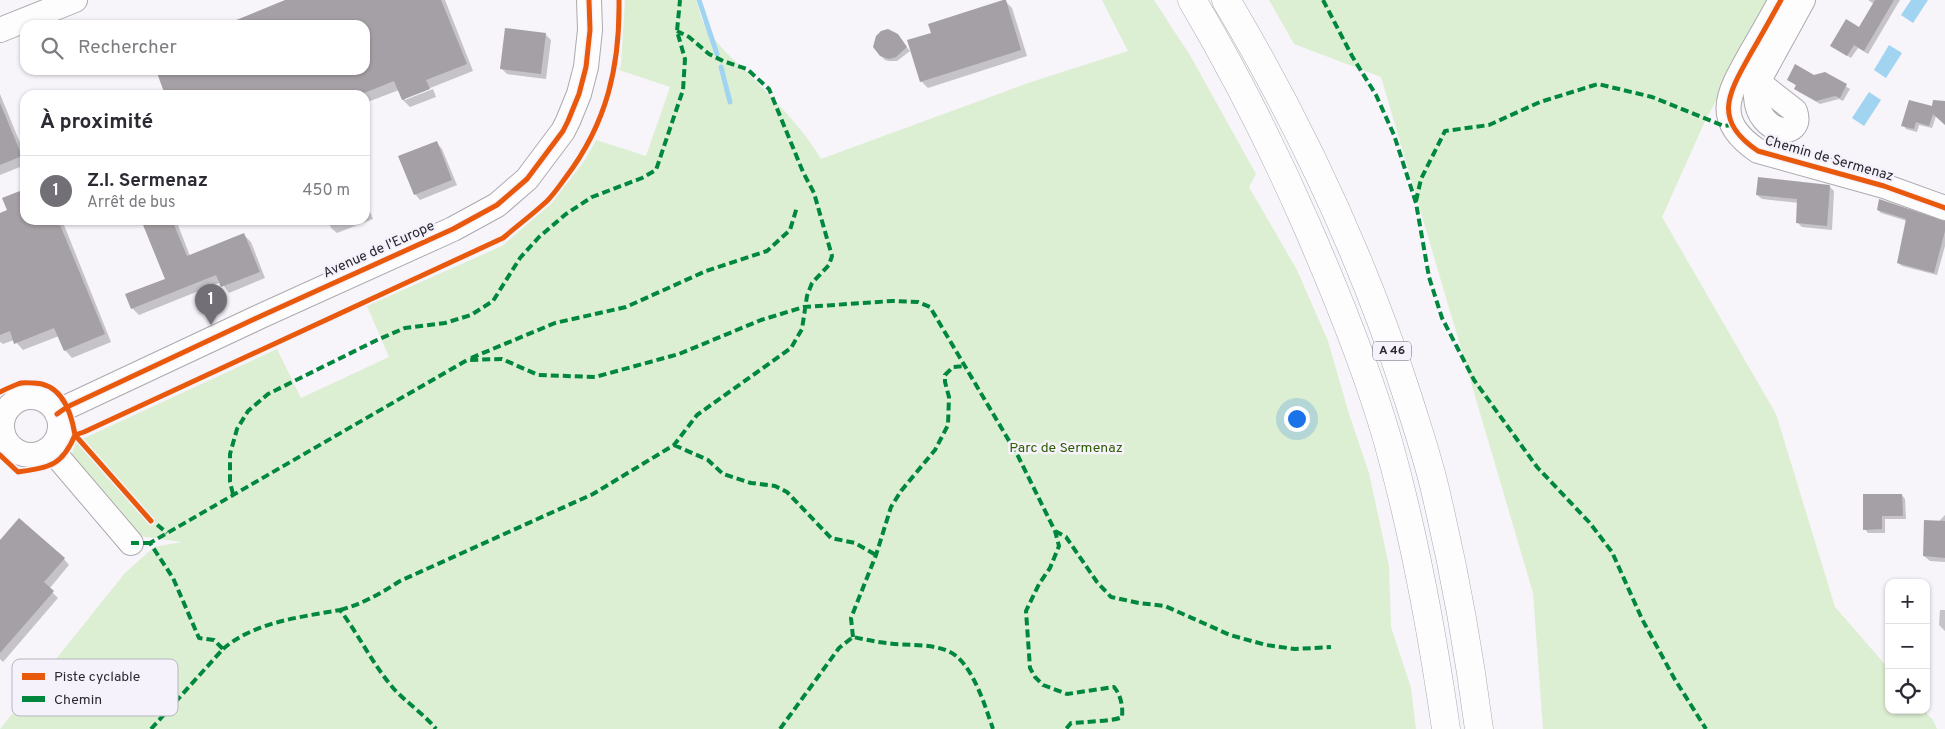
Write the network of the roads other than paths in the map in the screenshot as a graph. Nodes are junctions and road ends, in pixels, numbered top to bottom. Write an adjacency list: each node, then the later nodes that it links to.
1 (75, 0): 8 (street)
2 (589, 0): 15 (street, Avenue de l'Europe)
3 (1173, 0): 13 (highway)
4 (1192, 0): 13 (highway, A 46)
5 (1226, 0): 20 (highway, A 46)
6 (1781, 0): 12 (street, Chemin de Sermenaz)
7 (1803, 0): 11 (street)
8 (25, 20)
9 (20, 22): 10 (street)
10 (0, 30)
11 (1758, 82)
12 (1945, 208)
13 (1307, 227): 19 (highway, A 46)
14 (3, 411): 15 (street); 16 (street)
15 (57, 414): 17 (street)
16 (3, 447): 17 (street)
17 (50, 448): 18 (street)
18 (131, 544)
19 (1446, 729)
20 (1479, 729)

